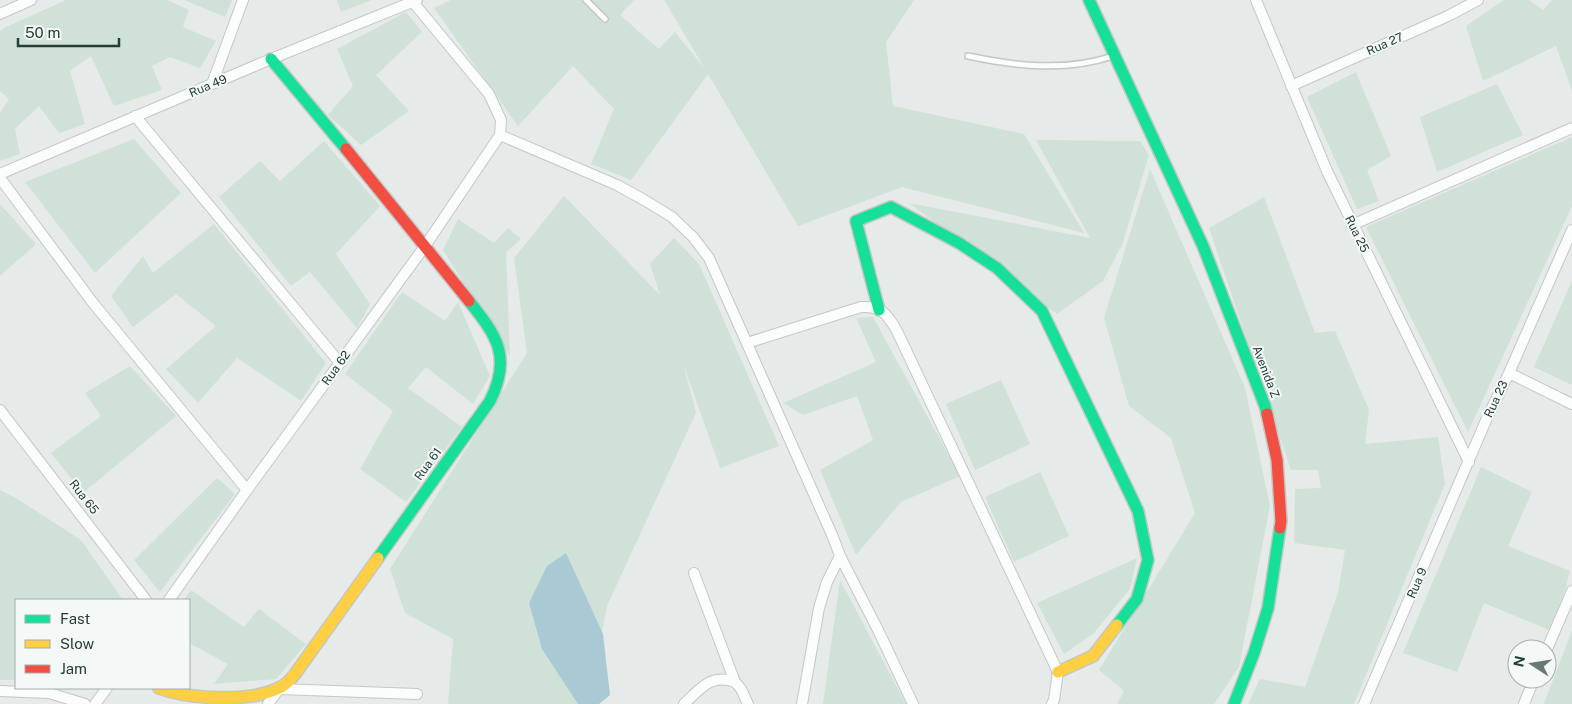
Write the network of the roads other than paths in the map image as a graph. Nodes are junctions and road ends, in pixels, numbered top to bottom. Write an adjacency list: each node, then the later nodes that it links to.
1 (31, 0): 8 (street)
2 (243, 0): 13 (street)
3 (586, 0): 9 (lane)
4 (1089, 0): 11 (street, Avenida Z)
5 (1256, 0): 14 (street, Rua 25)
6 (1478, 0): 14 (street, Rua 27)
7 (415, 1): 12 (street, Rua 49); 17 (street)
8 (0, 14)
9 (606, 19)
10 (968, 56): 11 (lane)
11 (1114, 56): 53 (street, Avenida Z)
12 (270, 59): 13 (street, Rua 49); 22 (street, Rua 61)
13 (212, 84): 15 (street, Rua 49)
14 (1291, 86): 20 (street, Rua 25)
15 (136, 116): 18 (street, Rua 49); 25 (street)
16 (1572, 128): 20 (street)
17 (500, 135): 22 (street, Rua 62); 24 (street)
18 (0, 174)
19 (0, 178): 30 (street)
20 (1352, 225): 29 (street, Rua 25)
21 (1572, 230): 26 (street)
22 (425, 246): 25 (street, Rua 62); 39 (street, Rua 61)
23 (879, 310): 24 (street); 37 (street); 37 (street)
24 (747, 344): 31 (street)
25 (340, 363): 30 (street, Rua 62)
26 (1509, 373): 27 (street, Rua 23); 29 (street, Rua 23)
27 (1572, 404)
28 (0, 410): 34 (street, Rua 65)
29 (1469, 462): 54 (street, Rua 9)
30 (247, 490): 35 (street, Rua 62)
31 (840, 556): 50 (street); 51 (street)
32 (694, 574): 38 (street)
33 (1572, 591): 36 (street)
34 (145, 599)
35 (170, 599)
36 (1551, 639)
37 (1058, 672): 52 (street)
38 (735, 682): 48 (street); 49 (street)
39 (279, 688): 41 (street); 44 (street); 47 (street)
40 (106, 689): 46 (street)
41 (162, 689)
42 (1530, 689): 55 (street)
43 (0, 691): 45 (street)
44 (417, 694)
45 (85, 704)
46 (95, 704)
47 (268, 704)
48 (684, 704)
49 (748, 704)
50 (802, 704)
51 (913, 704)
52 (1052, 704)
53 (1234, 704)
54 (1364, 704)
55 (1524, 704)

